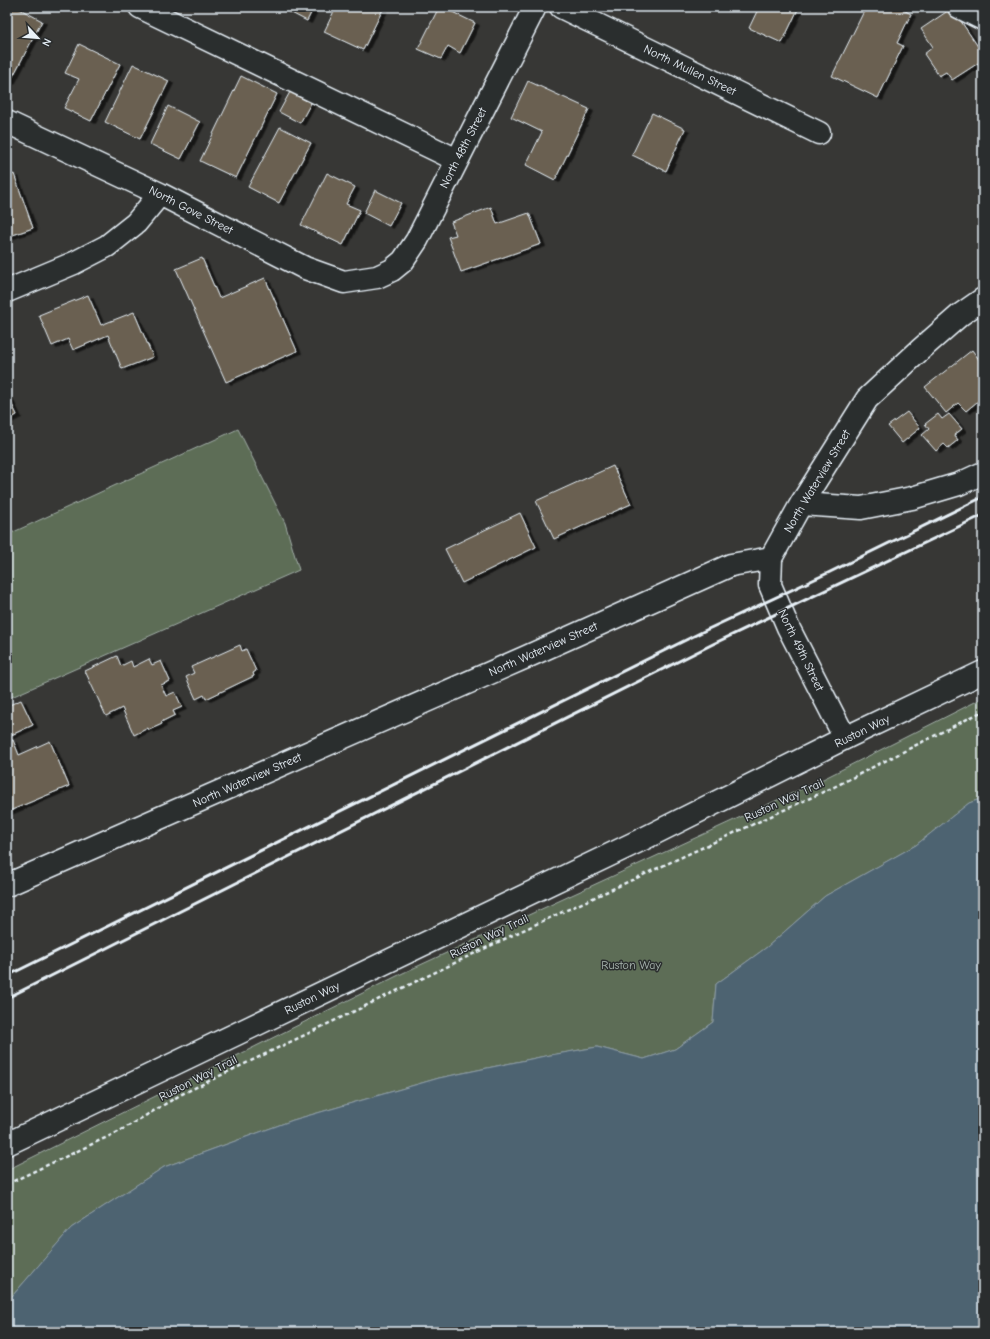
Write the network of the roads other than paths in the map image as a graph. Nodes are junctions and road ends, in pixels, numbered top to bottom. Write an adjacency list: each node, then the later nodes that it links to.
1 (140, 7): 8 (street)
2 (535, 7): 8 (street, North 48th Street)
3 (561, 7): 7 (street, North Mullen Street)
4 (959, 7): 5 (street)
5 (983, 19)
6 (7, 122): 9 (street, North Gove Street)
7 (818, 133)
8 (458, 160): 10 (street, North 48th Street)
9 (160, 194): 10 (street, North Gove Street); 11 (street)
10 (377, 277)
11 (7, 291)
12 (983, 300): 14 (street, North Waterview Street)
13 (983, 473): 14 (street)
14 (801, 504): 15 (street, North Waterview Street)
15 (771, 558): 17 (street, North 49th Street); 18 (street, North Waterview Street)
16 (983, 672): 17 (street, Ruston Way)
17 (845, 738): 19 (street, Ruston Way)
18 (7, 885)
19 (7, 1144)

